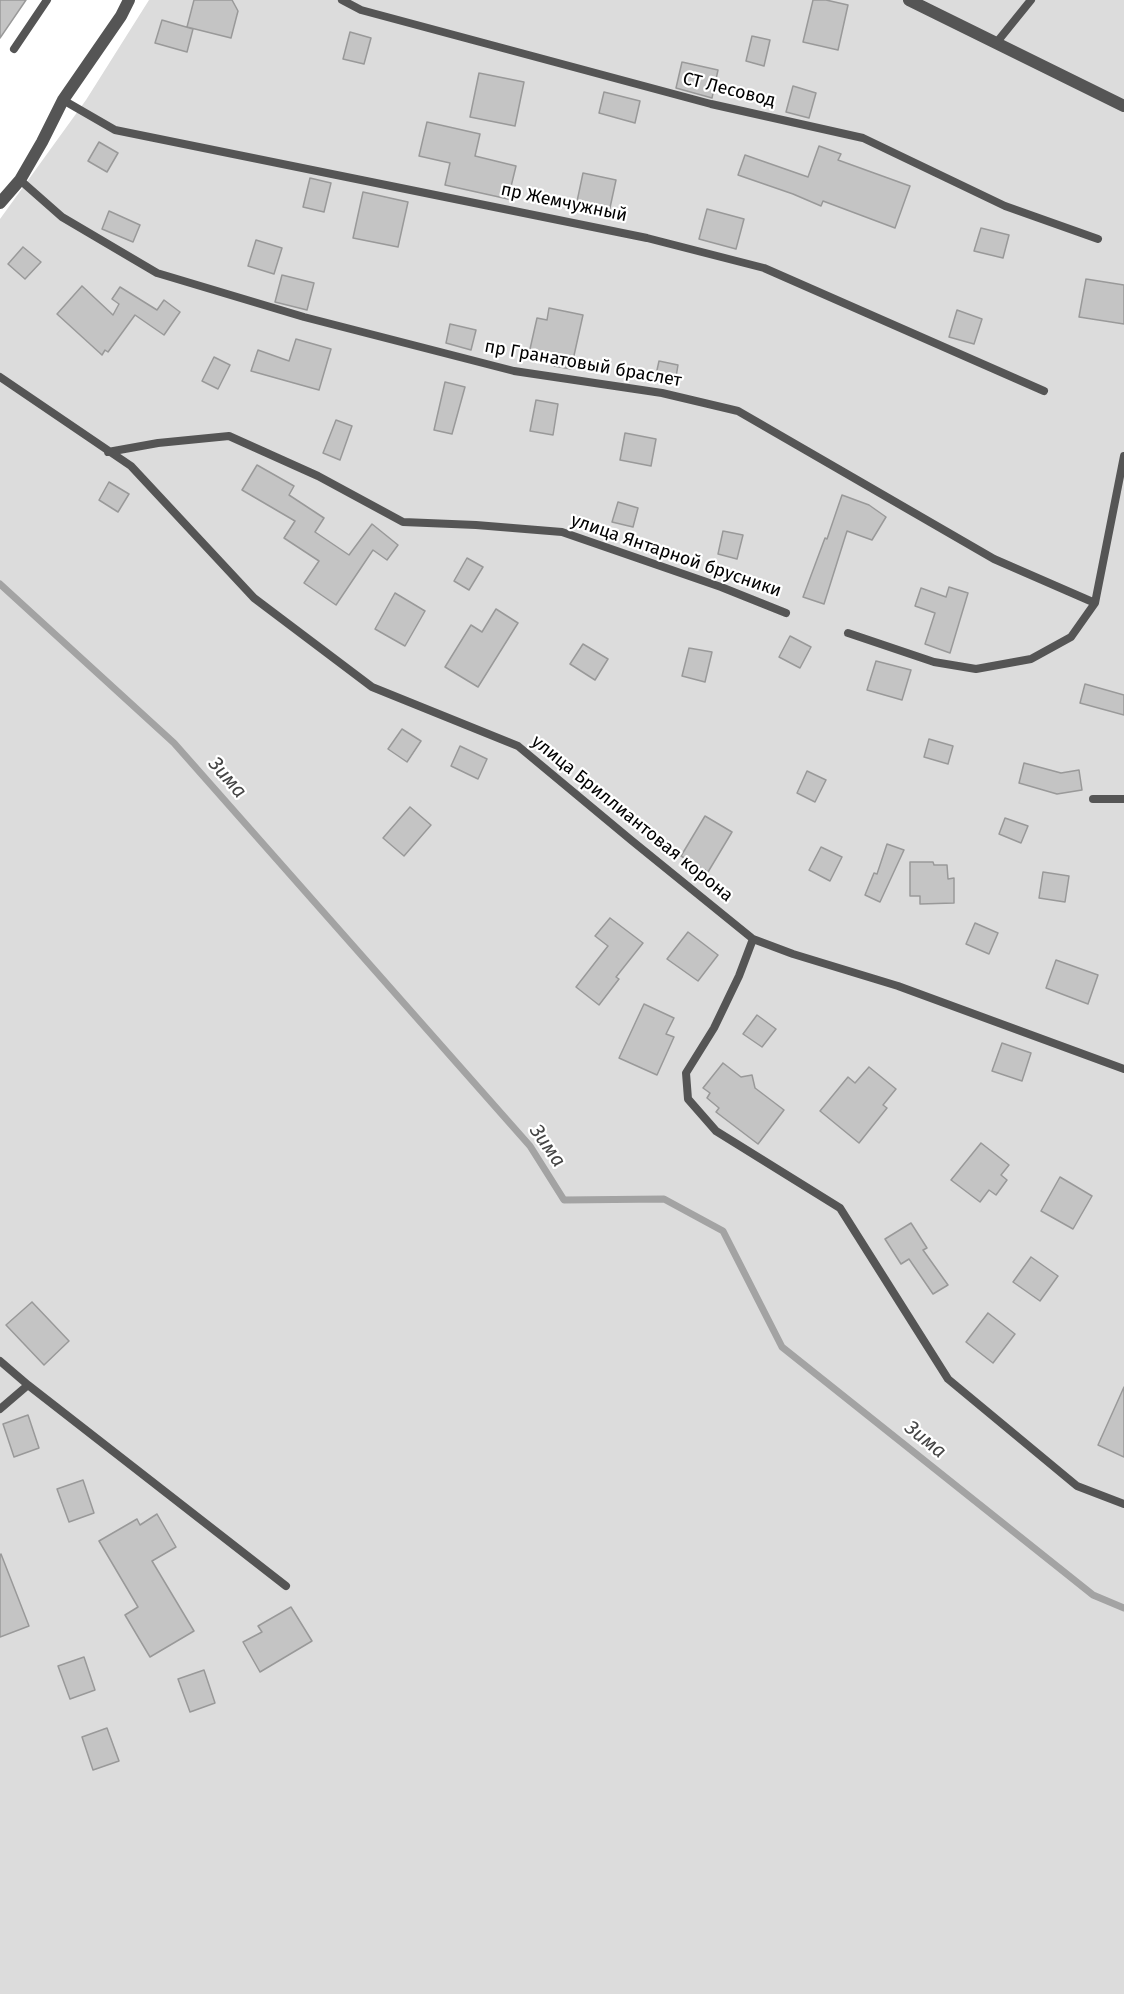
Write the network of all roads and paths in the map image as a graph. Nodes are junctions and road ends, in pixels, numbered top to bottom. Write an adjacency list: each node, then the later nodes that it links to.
1 (47, 0): 7 (lane)
2 (129, 0): 8 (street)
3 (342, 0): 12 (lane, СТ Лесовод)
4 (909, 0): 6 (street)
5 (1032, 0): 6 (lane)
6 (997, 42): 9 (street)
7 (14, 49)
8 (63, 100): 10 (street); 14 (lane, пр Жемчужный)
9 (1124, 106)
10 (20, 180): 11 (street); 17 (lane, пр Гранатовый браслет)
11 (0, 202)
12 (1098, 239)
13 (0, 377): 15 (lane, улица Бриллиантовая корона)
14 (1044, 391)
15 (108, 452): 18 (lane, улица Янтарной брусники); 22 (lane, улица Бриллиантовая корона)
16 (1124, 456): 17 (lane)
17 (1095, 603): 19 (lane)
18 (786, 613)
19 (848, 633)
20 (1093, 799): 21 (lane)
21 (1124, 799)
22 (753, 939): 23 (lane, улица Бриллиантовая корона); 27 (lane)
23 (1124, 1069)
24 (0, 1361): 25 (lane)
25 (28, 1385): 26 (lane); 28 (lane)
26 (0, 1409)
27 (1124, 1504)
28 (286, 1586)

